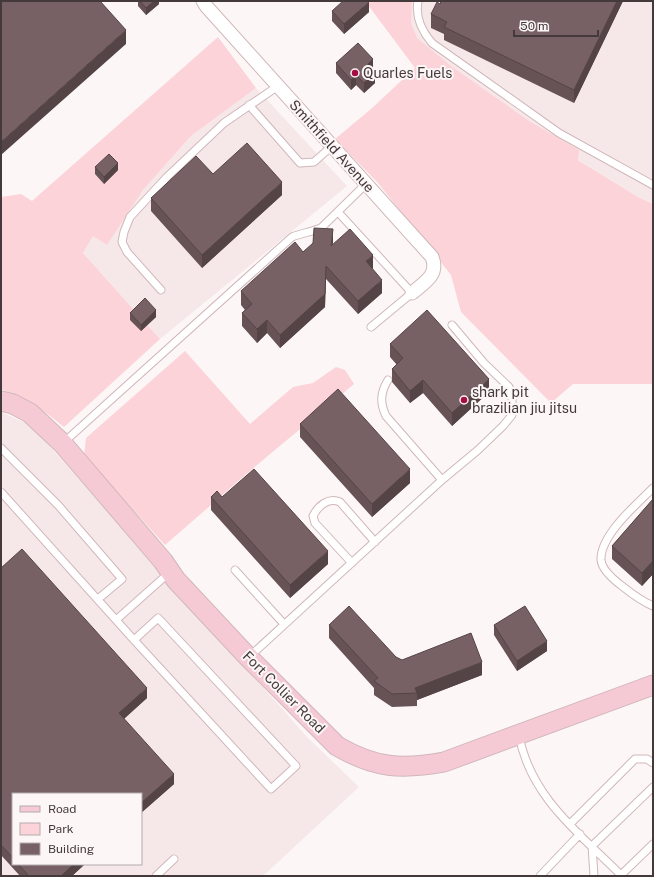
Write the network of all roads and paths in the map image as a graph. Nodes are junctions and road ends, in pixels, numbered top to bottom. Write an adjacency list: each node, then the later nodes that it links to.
1 (203, 1): 3 (street, Smithfield Avenue)
2 (418, 1): 7 (lane)
3 (278, 86): 4 (lane); 5 (street, Smithfield Avenue)
4 (249, 105): 5 (lane); 9 (lane)
5 (332, 146): 6 (street, Smithfield Avenue)
6 (366, 184): 8 (lane); 10 (street, Smithfield Avenue)
7 (653, 185)
8 (338, 212): 10 (lane); 15 (lane)
9 (161, 290)
10 (412, 293): 12 (lane)
11 (452, 325): 17 (lane)
12 (371, 328)
13 (388, 380): 17 (lane)
14 (1, 401): 15 (street, Fort Collier Road)
15 (62, 443): 23 (street, Fort Collier Road)
16 (1, 448): 24 (lane)
17 (442, 480): 20 (lane)
18 (653, 488): 25 (lane)
19 (1, 492): 24 (lane)
20 (375, 542): 21 (lane); 21 (lane)
21 (352, 563): 27 (lane)
22 (235, 570): 27 (lane)
23 (170, 572): 26 (lane); 29 (street, Fort Collier Road)
24 (98, 599): 26 (lane)
25 (653, 606)
26 (116, 620): 28 (lane)
27 (284, 624): 29 (lane)
28 (134, 640): 28 (lane)
29 (248, 657): 31 (street, Fort Collier Road)
30 (653, 685): 31 (street, Fort Collier Road)
31 (519, 735): 34 (lane)
32 (653, 763): 34 (lane)
33 (653, 787): 37 (lane)
34 (570, 824): 35 (lane)
35 (580, 834): 37 (lane); 40 (lane)
36 (653, 844): 42 (lane)
37 (592, 846): 41 (lane); 42 (lane)
38 (174, 859): 39 (lane)
39 (156, 876)
40 (540, 876)
41 (594, 876)
42 (622, 876)

